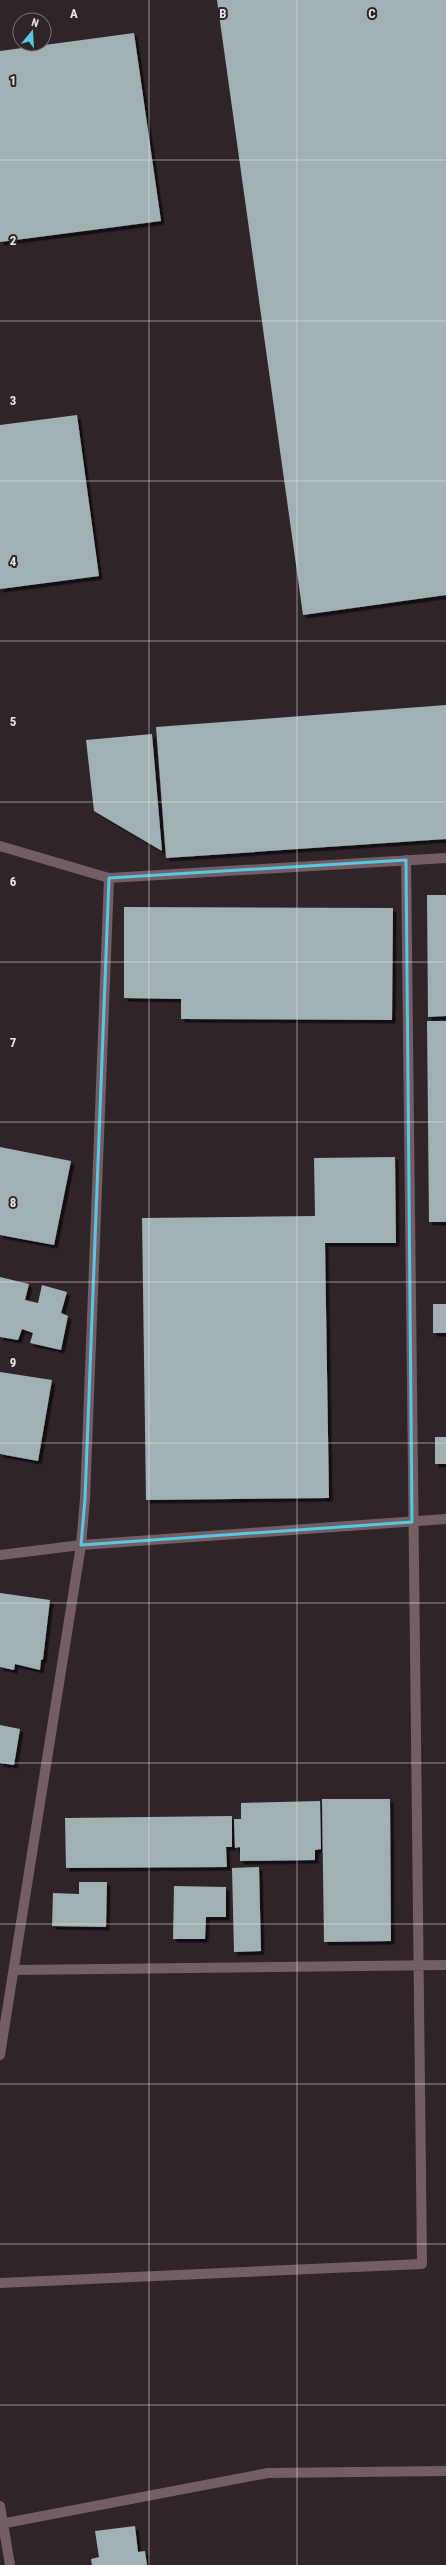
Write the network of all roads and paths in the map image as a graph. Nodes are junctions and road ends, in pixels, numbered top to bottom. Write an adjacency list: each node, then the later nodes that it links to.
1 (0, 846): 4 (street)
2 (446, 858): 3 (street)
3 (406, 860): 4 (street); 6 (street)
4 (109, 878): 7 (street)
5 (446, 1519): 6 (street)
6 (412, 1522): 7 (street); 9 (street)
7 (81, 1545): 8 (street); 11 (street)
8 (0, 1555)
9 (418, 1965): 10 (street); 11 (street); 13 (street)
10 (446, 1965)
11 (14, 1970): 12 (street)
12 (0, 2055)
13 (0, 2283)
14 (446, 2471): 16 (street)
15 (0, 2506): 16 (street)
16 (1, 2524): 17 (street)
17 (10, 2565)

